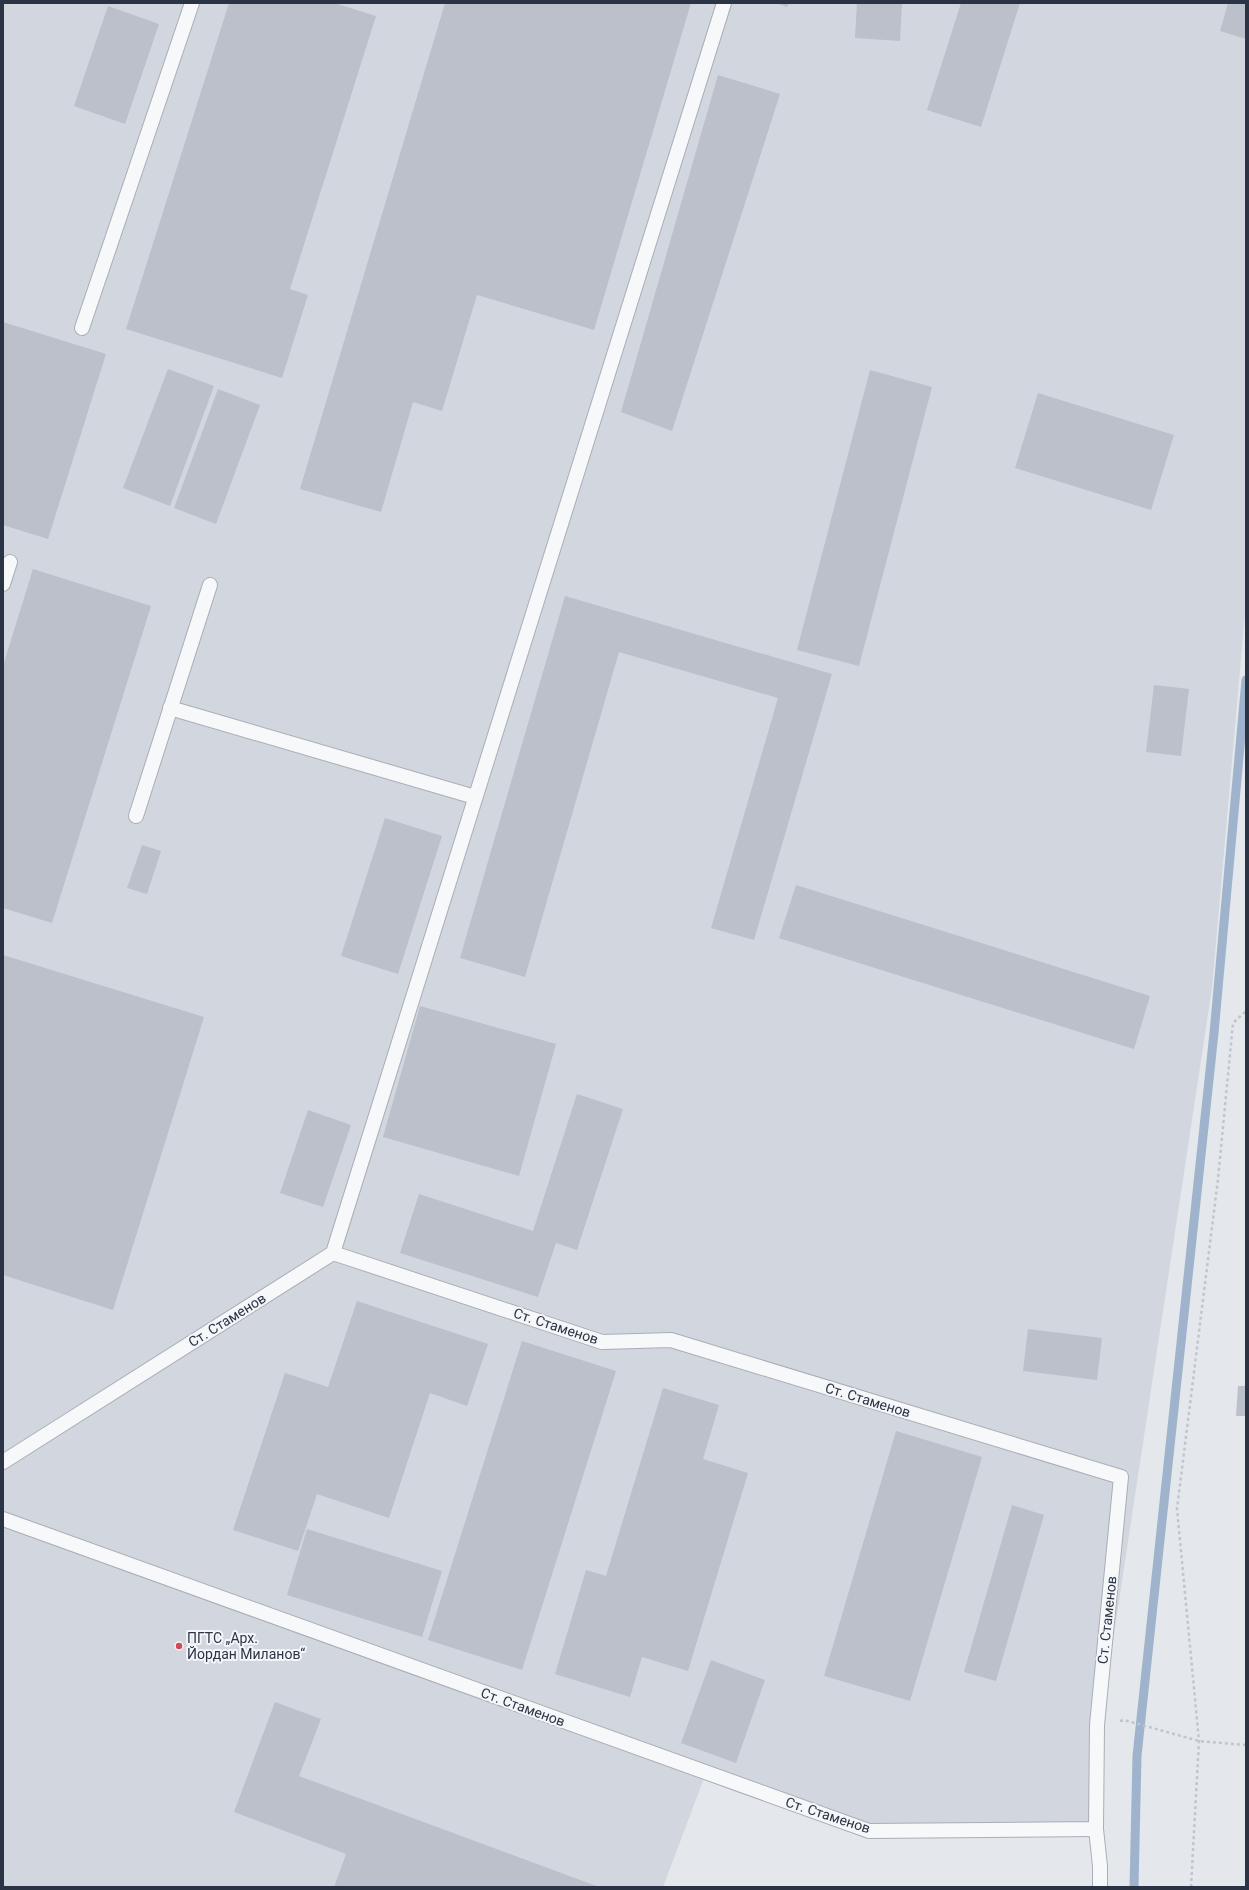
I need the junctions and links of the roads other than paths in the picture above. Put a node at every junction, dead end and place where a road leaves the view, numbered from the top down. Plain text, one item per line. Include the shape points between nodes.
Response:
1 (192, 3) edge
2 (724, 3) edge
3 (82, 328) dead end
4 (10, 562) dead end
5 (3, 584) edge
6 (210, 585) dead end
7 (170, 708) junction
8 (475, 797) junction
9 (136, 816) dead end
10 (332, 1253) junction
11 (3, 1462) edge
12 (3, 1519) edge
13 (1096, 1829) junction
14 (1100, 1887) edge

1 - 3 lane
2 - 8 lane
4 - 5 lane
6 - 7 lane
7 - 8 lane
7 - 9 lane
8 - 10 lane
10 - 11 lane, Ст. Стаменов
10 - 13 lane, Ст. Стаменов via 602,1342 671,1340 1121,1477 1097,1725
12 - 13 lane, Ст. Стаменов via 869,1831
13 - 14 lane

